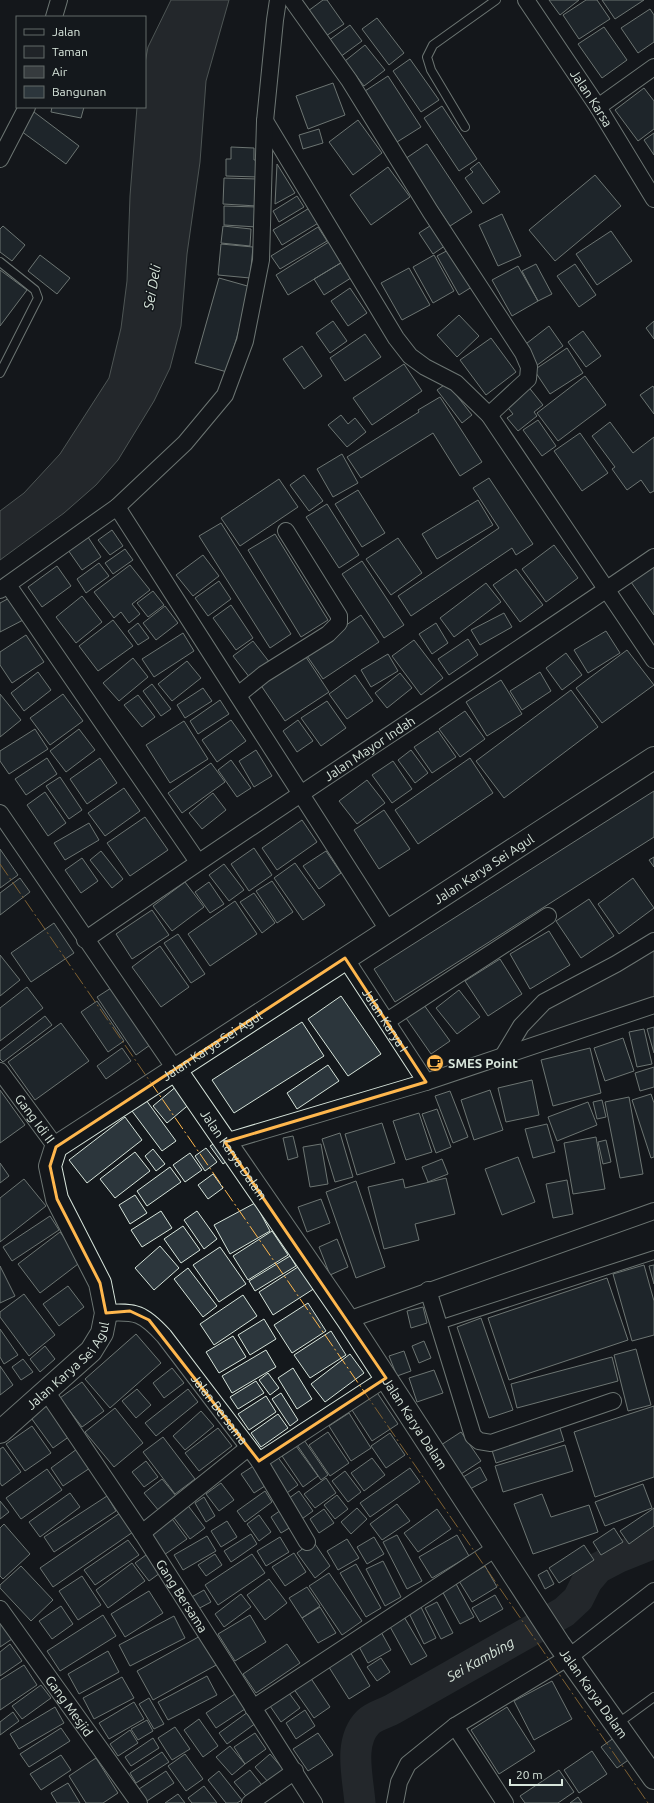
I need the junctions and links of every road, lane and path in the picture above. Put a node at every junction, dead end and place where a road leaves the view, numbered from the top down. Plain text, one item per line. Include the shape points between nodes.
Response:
1 (59, 0) edge
2 (278, 0) edge
3 (292, 0) edge
4 (496, 0) edge
5 (526, 0) edge
6 (54, 16) edge
7 (654, 67) edge
8 (598, 107) junction
9 (27, 108) edge
10 (265, 121) junction
11 (465, 126) dead end
12 (0, 159) edge
13 (654, 199) edge
14 (0, 262) edge
15 (0, 373) edge
16 (489, 415) junction
17 (117, 507) junction
18 (286, 531) dead end
19 (654, 557) edge
20 (4, 587) edge
21 (607, 589) junction
22 (654, 660) edge
23 (238, 695) junction
24 (654, 758) edge
25 (302, 794) junction
26 (0, 813) edge
27 (198, 862) junction
28 (548, 916) dead end
29 (388, 930) junction
30 (85, 940) junction
31 (654, 941) edge
32 (345, 958) junction
33 (654, 1005) edge
34 (387, 1021) junction
35 (503, 1056) junction
36 (174, 1069) junction
37 (0, 1071) edge
38 (426, 1082) junction
39 (225, 1142) junction
40 (56, 1147) junction
41 (654, 1211) edge
42 (654, 1255) edge
43 (428, 1290) junction
44 (106, 1313) junction
45 (348, 1320) junction
46 (439, 1325) junction
47 (386, 1378) junction
48 (46, 1391) junction
49 (613, 1401) dead end
50 (0, 1432) edge
51 (248, 1448) junction
52 (259, 1461) junction
53 (142, 1533) junction
54 (307, 1542) dead end
55 (496, 1548) junction
56 (654, 1591) edge
57 (0, 1609) edge
58 (564, 1651) junction
59 (654, 1697) edge
60 (253, 1708) junction
61 (616, 1724) junction
62 (455, 1726) junction
63 (295, 1771) junction
64 (654, 1778) edge
65 (139, 1803) edge
66 (250, 1803) edge
67 (314, 1803) edge
68 (395, 1803) edge
69 (505, 1803) edge

1 - 6 street
2 - 10 street
3 - 16 street via 349,80 526,360 529,367 528,379
4 - 11 lane via 433,45 427,57 431,70
5 - 8 street, Jalan Karsa
7 - 8 street
8 - 13 street, Jalan Karsa
9 - 12 street
10 - 16 street via 396,338 410,356 456,383
10 - 17 street via 261,260 245,341 225,395 185,443
14 - 15 lane via 35,290 38,298
16 - 21 street
17 - 20 street
17 - 23 street
18 - 23 street via 339,616 339,623 328,634 264,674
19 - 21 street, Jalan Mayor Indah
20 - 27 street
21 - 22 street
21 - 25 street, Jalan Mayor Indah
23 - 25 street
24 - 29 main road, Jalan Karya Sei Agul
25 - 27 street, Jalan Mayor Indah
25 - 29 street
26 - 30 street
27 - 30 street, Jalan Mayor Indah
28 - 34 street
29 - 32 main road, Jalan Karya Sei Agul
30 - 36 street
31 - 35 street via 544,1002 521,1026
32 - 34 street, Jalan Karya I
32 - 36 main road, Jalan Karya Sei Agul
33 - 35 street
34 - 38 street, Jalan Karya I
35 - 38 street
36 - 39 main road, Jalan Karya Dalam
36 - 40 main road, Jalan Karya Sei Agul
37 - 40 street, Gang Idi II
38 - 39 street
39 - 45 main road, Jalan Karya Dalam
40 - 44 main road, Jalan Karya Sei Agul via 50,1166 57,1199 100,1283
41 - 43 street
42 - 46 lane
43 - 45 street
43 - 46 street
44 - 48 main road, Jalan Karya Sei Agul via 102,1333 91,1351
44 - 51 street, Jalan Bersama via 130,1311 149,1320 164,1336
45 - 47 main road, Jalan Karya Dalam
46 - 49 street via 473,1436 479,1441 491,1443
47 - 52 street
47 - 55 main road, Jalan Karya Dalam
48 - 50 main road, Jalan Karya Sei Agul
48 - 53 street, Gang Bersama
51 - 52 street, Jalan Bersama
51 - 53 street
52 - 54 street, Jalan Bersama
53 - 60 street, Gang Bersama
55 - 58 main road, Jalan Karya Dalam
55 - 60 street
56 - 58 street
57 - 65 street, Gang Mesjid
58 - 61 main road, Jalan Karya Dalam
58 - 62 street
59 - 61 lane
60 - 63 street, Gang Bersama
61 - 64 main road, Jalan Karya Dalam
62 - 68 street via 408,1764 399,1782
62 - 69 street
63 - 66 street
63 - 67 street, Gang Bersama

